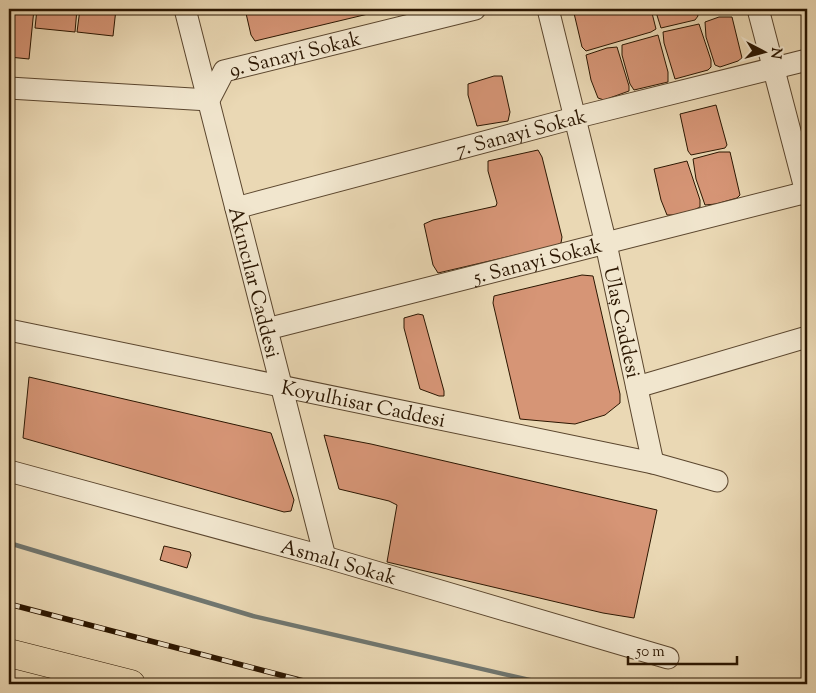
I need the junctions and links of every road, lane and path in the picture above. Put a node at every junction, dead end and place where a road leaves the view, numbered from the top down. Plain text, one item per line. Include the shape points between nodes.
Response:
1 (185, 9) edge
2 (475, 9) edge
3 (548, 9) edge
4 (758, 9) edge
5 (807, 60) edge
6 (774, 69) junction
7 (9, 88) edge
8 (208, 100) junction
9 (574, 118) junction
10 (807, 193) edge
11 (236, 208) junction
12 (606, 244) junction
13 (268, 328) junction
14 (9, 330) edge
15 (807, 337) edge
16 (283, 387) junction
17 (637, 387) junction
18 (653, 463) junction
19 (9, 471) edge
20 (717, 481) dead end
21 (325, 557) junction
22 (9, 653) edge
23 (668, 658) dead end
24 (131, 684) edge

1 - 8 street, Akıncılar Caddesi
2 - 8 street, 9. Sanayi Sokak via 224,71
3 - 9 street, Ulaş Caddesi
4 - 6 street
5 - 6 street, 7. Sanayi Sokak
6 - 9 street, 7. Sanayi Sokak
6 - 10 street
7 - 8 street
8 - 11 street, Akıncılar Caddesi
9 - 11 street, 7. Sanayi Sokak
9 - 12 street, Ulaş Caddesi
10 - 12 street, 5. Sanayi Sokak
11 - 13 street, Akıncılar Caddesi
12 - 13 street, 5. Sanayi Sokak
12 - 17 street, Ulaş Caddesi
13 - 16 street, Akıncılar Caddesi
14 - 16 street, Koyulhisar Caddesi
15 - 17 street
16 - 18 street, Koyulhisar Caddesi
16 - 21 street, Akıncılar Caddesi
17 - 18 street, Ulaş Caddesi
18 - 20 street, Koyulhisar Caddesi
19 - 21 street, Asmalı Sokak
21 - 23 street, Asmalı Sokak
22 - 24 highway

